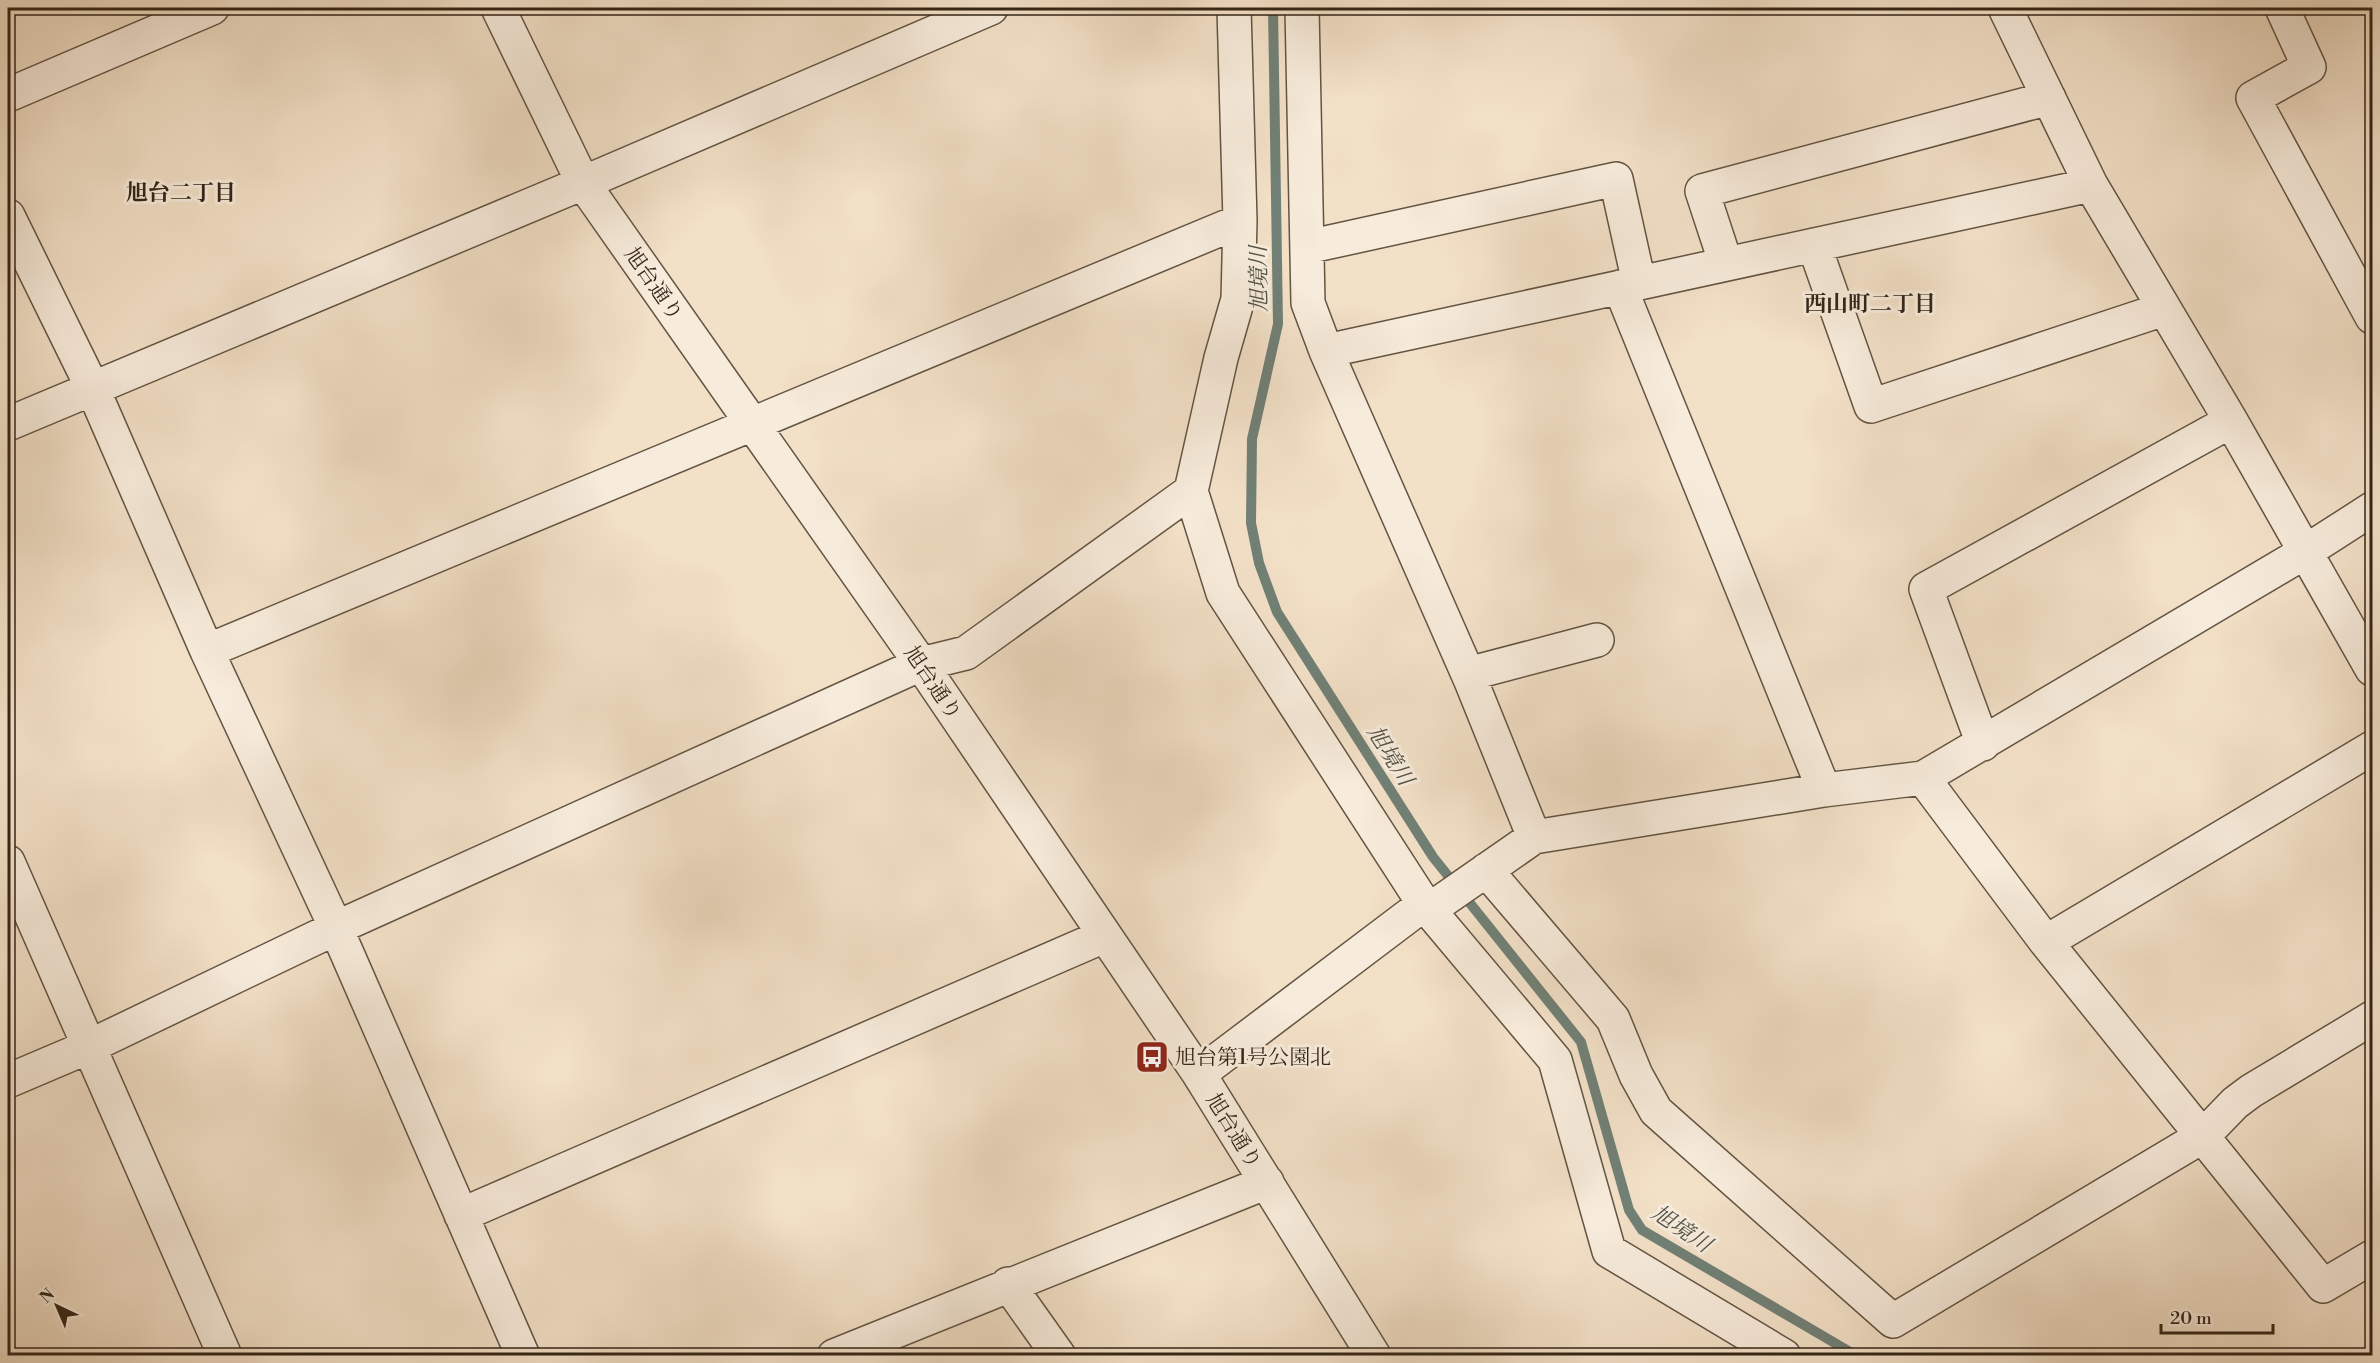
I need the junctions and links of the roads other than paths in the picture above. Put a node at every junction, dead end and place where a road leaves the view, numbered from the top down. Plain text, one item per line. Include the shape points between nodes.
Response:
1 (212, 8) edge
2 (498, 8) edge
3 (991, 8) edge
4 (1234, 8) edge
5 (1302, 8) edge
6 (2005, 8) edge
7 (2282, 8) edge
8 (8, 95) edge
9 (2049, 98) junction
10 (584, 183) junction
11 (2091, 185) junction
12 (8, 216) edge
13 (1240, 221) junction
14 (1814, 244) junction
15 (1307, 247) junction
16 (1726, 264) junction
17 (1629, 285) junction
18 (2164, 309) junction
19 (2373, 316) edge
20 (1326, 351) junction
21 (92, 387) junction
22 (2230, 421) junction
23 (752, 423) junction
24 (8, 424) edge
25 (1191, 491) junction
26 (2373, 509) edge
27 (2305, 552) junction
28 (1596, 640) dead end
29 (207, 651) junction
30 (921, 664) junction
31 (2373, 669) edge
32 (1468, 674) junction
33 (1983, 744) junction
34 (2373, 748) edge
35 (1923, 778) junction
36 (1824, 790) junction
37 (1534, 837) junction
38 (8, 861) edge
39 (1479, 875) junction
40 (1430, 906) junction
41 (336, 928) junction
42 (1104, 936) junction
43 (2046, 942) junction
44 (2373, 1018) edge
45 (88, 1047) junction
46 (1199, 1074) junction
47 (8, 1081) edge
48 (2203, 1136) junction
49 (1267, 1182) junction
50 (461, 1215) junction
51 (2373, 1257) edge
52 (1008, 1284) junction
53 (225, 1356) edge
54 (523, 1356) edge
55 (834, 1356) edge
56 (1059, 1356) edge
57 (1374, 1356) edge
58 (1784, 1356) edge

1 - 8 street
2 - 10 street, 旭台通り
3 - 10 street
4 - 13 street
5 - 15 street
6 - 9 street
7 - 19 street via 2310,67 2253,98
9 - 11 street
9 - 16 street via 1702,191
10 - 21 street
10 - 23 street, 旭台通り
11 - 14 street
11 - 18 street
12 - 21 street
13 - 23 street
13 - 25 street via 1238,299
14 - 16 street
14 - 18 street via 1871,406
15 - 17 street via 1616,179
15 - 20 street via 1308,303
16 - 17 street
17 - 20 street
17 - 36 street
18 - 22 street
20 - 32 street
21 - 24 street
21 - 29 street
22 - 27 street
22 - 33 street via 1926,589
23 - 29 street
23 - 30 street, 旭台通り
25 - 30 street via 966,653
25 - 40 street via 1223,593
26 - 27 street
27 - 31 street
27 - 33 street
28 - 32 street
29 - 41 street
30 - 41 street
30 - 42 street, 旭台通り
32 - 37 street
33 - 35 street
34 - 43 street
35 - 36 street
35 - 43 street
36 - 37 street
37 - 39 street
38 - 45 street
39 - 40 street
39 - 48 street via 1613,1019 1636,1076 1656,1111 1893,1321
40 - 46 street
40 - 58 street via 1555,1060 1609,1251
41 - 45 street
41 - 50 street
42 - 46 street, 旭台通り
42 - 50 street
43 - 48 street
44 - 48 street via 2251,1090
45 - 47 street
45 - 53 street
46 - 49 street, 旭台通り
48 - 51 street via 2323,1286
49 - 52 street
49 - 57 street, 旭台通り
50 - 54 street
52 - 55 street
52 - 56 street

